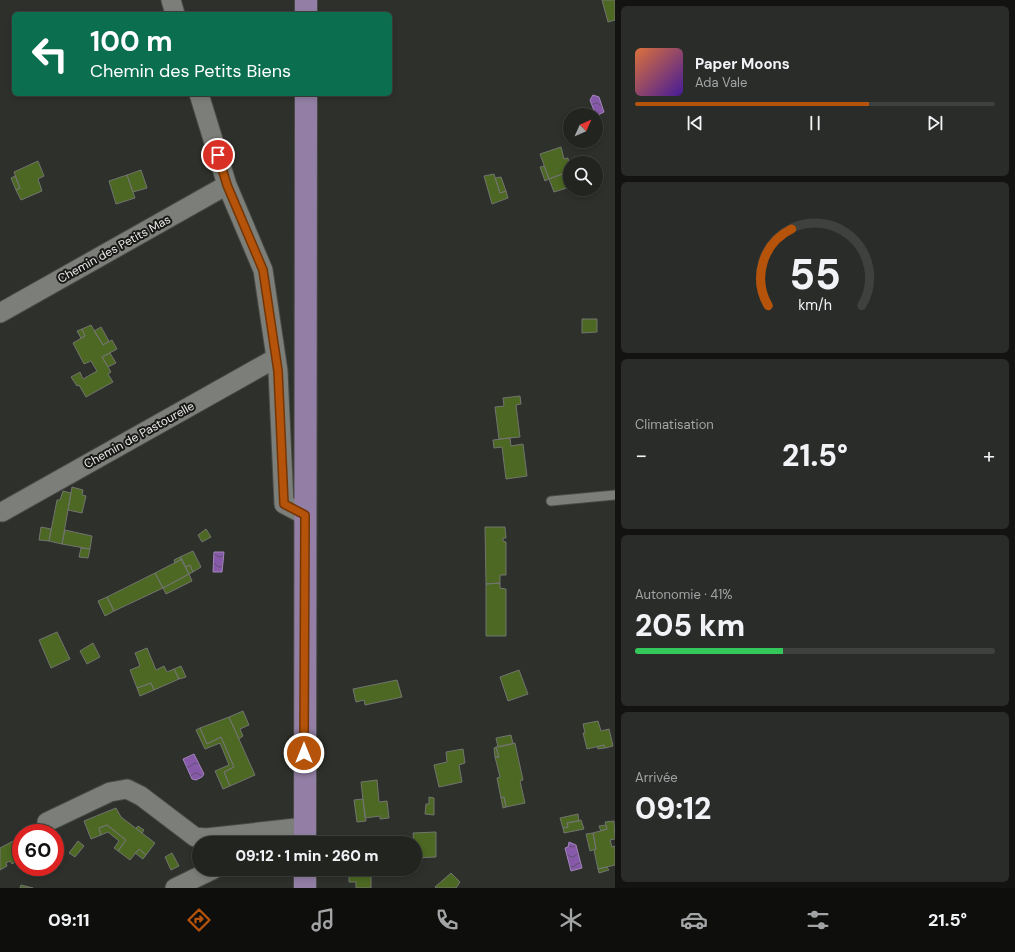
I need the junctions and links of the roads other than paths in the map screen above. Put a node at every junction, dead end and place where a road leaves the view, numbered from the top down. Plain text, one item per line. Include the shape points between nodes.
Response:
1 (171, 0) edge
2 (306, 0) edge
3 (174, 12) edge
4 (306, 12) edge
5 (200, 96) edge
6 (306, 96) edge
7 (227, 185) junction
8 (0, 313) edge
9 (276, 358) junction
10 (615, 495) edge
11 (551, 502) dead end
12 (2, 512) dead end
13 (305, 515) junction
14 (47, 822) dead end
15 (305, 835) edge
16 (193, 836) edge
17 (280, 836) edge
18 (200, 876) edge
19 (305, 876) edge
20 (175, 888) edge
21 (305, 888) edge

1 - 3 street
2 - 4 main road
5 - 7 street
6 - 13 main road
7 - 8 street, Chemin des Petits Mas
7 - 9 street via 263,270
9 - 12 street, Chemin de Pastourelle
9 - 13 street via 284,504
10 - 11 lane
13 - 15 main road
14 - 16 street via 110,792 127,789 141,796
15 - 17 street
18 - 20 street
19 - 21 main road

